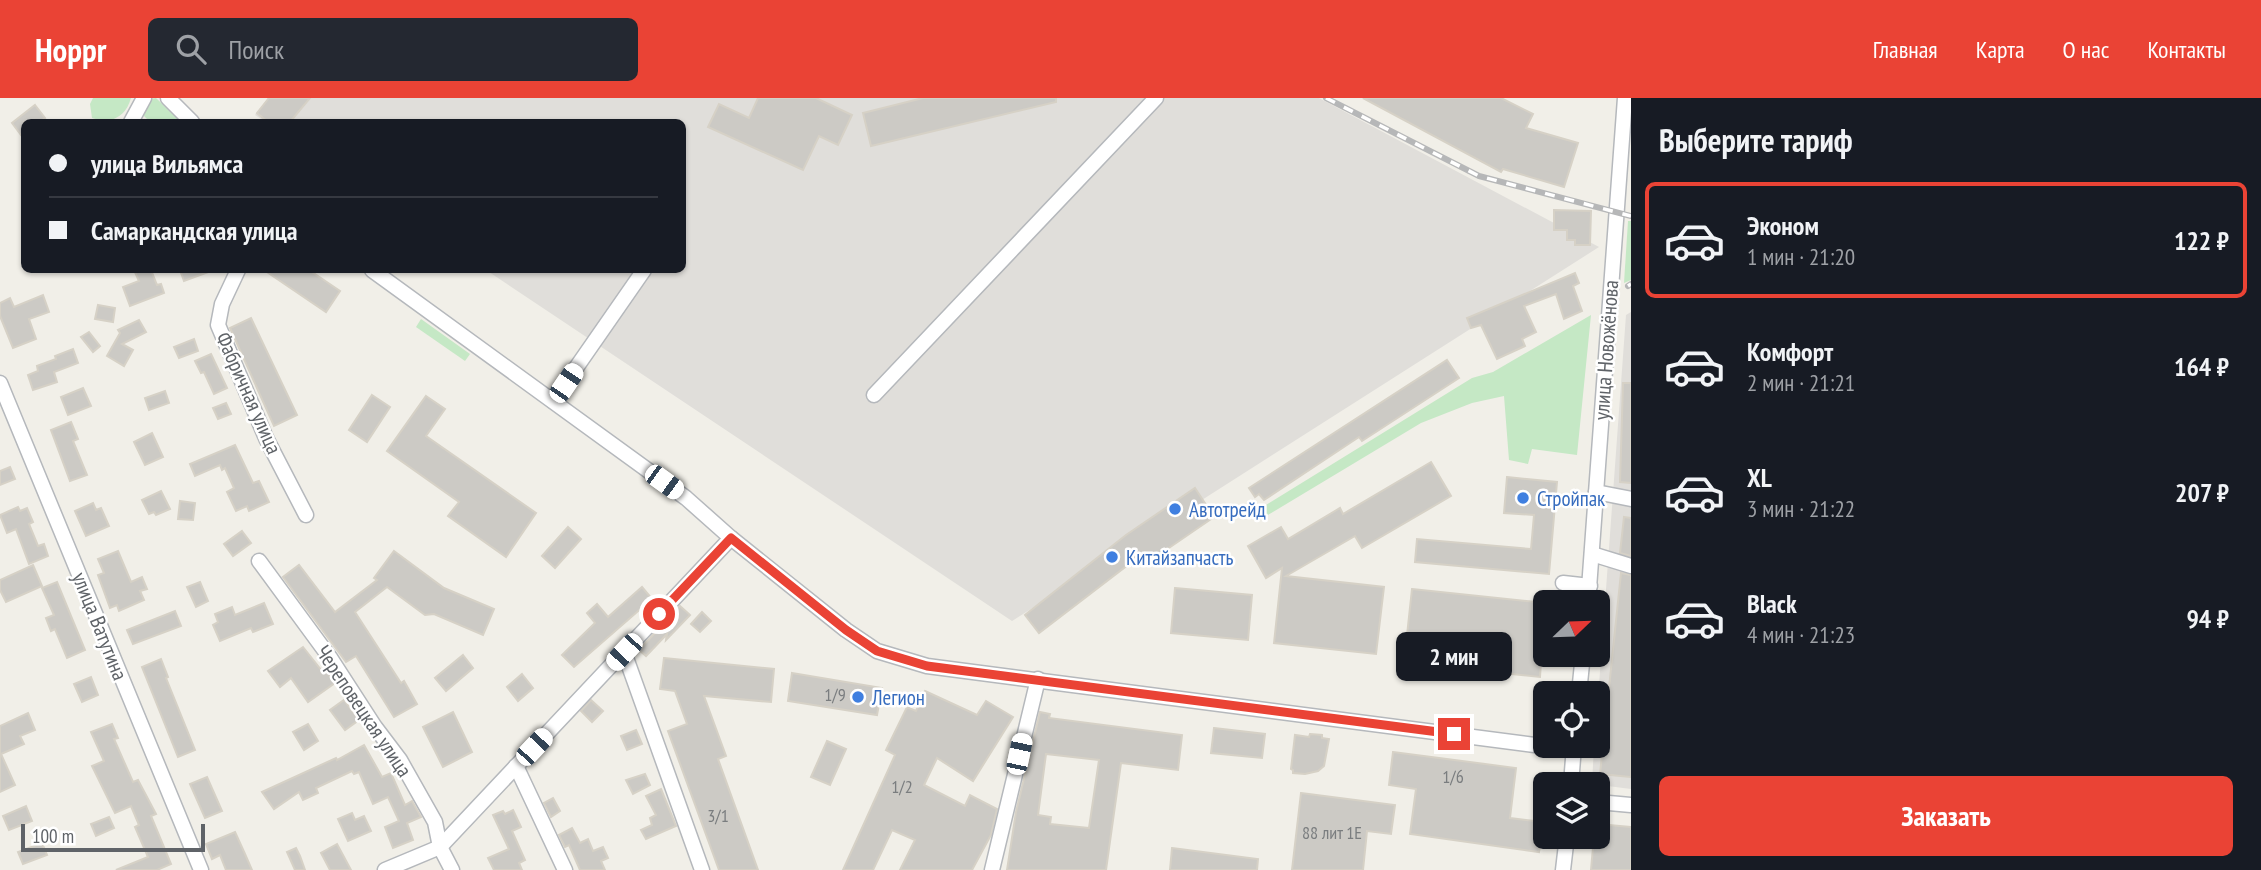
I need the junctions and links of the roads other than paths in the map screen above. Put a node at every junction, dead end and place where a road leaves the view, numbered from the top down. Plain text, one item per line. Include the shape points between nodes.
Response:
1 (144, 98) edge
2 (168, 98) edge
3 (1156, 98) edge
4 (1625, 98) edge
5 (133, 119) edge
6 (188, 119) edge
7 (237, 273) edge
8 (376, 273) edge
9 (642, 273) edge
10 (0, 383) edge
11 (874, 395) dead end
12 (553, 401) junction
13 (1596, 492) junction
14 (1631, 499) edge
15 (306, 515) dead end
16 (731, 538) junction
17 (1592, 554) junction
18 (259, 561) dead end
19 (1631, 566) edge
20 (1563, 583) dead end
21 (1590, 586) junction
22 (1590, 590) edge
23 (624, 652) junction
24 (1038, 679) junction
25 (1533, 745) edge
26 (516, 766) junction
27 (1610, 803) edge
28 (1631, 805) edge
29 (440, 847) junction
30 (1565, 849) edge
31 (201, 870) edge
32 (386, 870) edge
33 (452, 870) edge
34 (565, 870) edge
35 (702, 870) edge
36 (992, 870) edge
37 (1563, 870) edge

1 - 5 street
2 - 6 street
3 - 11 street
4 - 13 street, улица Новожёнова
7 - 15 street, Фабричная улица via 218,325
8 - 12 street
9 - 12 street
10 - 31 street, улица Ватутина
12 - 16 street via 686,498
13 - 14 street
13 - 17 street, улица Новожёнова
16 - 23 street
16 - 24 street via 877,651 927,666
17 - 19 street
17 - 21 street, улица Новожёнова
18 - 29 street, Череповецкая улица via 400,760 435,822
20 - 21 street
21 - 22 street, улица Новожёнова
23 - 26 street
23 - 35 street
24 - 25 street
24 - 36 street
26 - 29 street
26 - 34 street
27 - 28 street
29 - 32 street
29 - 33 street, Череповецкая улица
30 - 37 street

